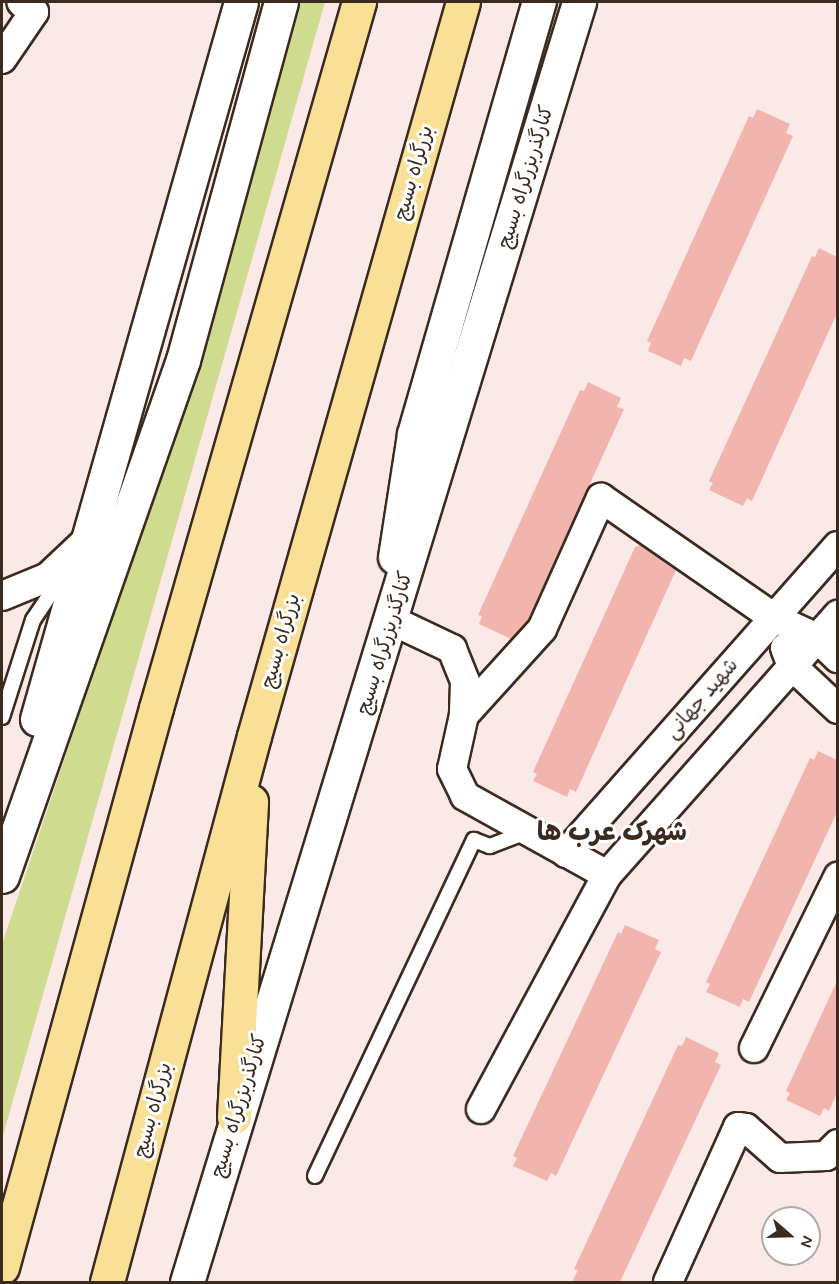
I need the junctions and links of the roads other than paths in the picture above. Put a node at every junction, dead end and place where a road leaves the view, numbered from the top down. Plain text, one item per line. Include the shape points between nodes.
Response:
1 (241, 2) edge
2 (281, 2) edge
3 (359, 2) edge
4 (463, 2) edge
5 (579, 2) edge
6 (28, 7) edge
7 (536, 14) edge
8 (2, 59) edge
9 (84, 543) junction
10 (837, 546) edge
11 (2, 596) edge
12 (837, 615) edge
13 (774, 618) junction
14 (391, 620) junction
15 (817, 638) junction
16 (837, 657) edge
17 (792, 666) junction
18 (837, 709) edge
19 (464, 715) junction
20 (2, 717) edge
21 (254, 736) junction
22 (526, 832) junction
23 (2, 851) edge
24 (566, 854) junction
25 (607, 875) junction
26 (2, 876) edge
27 (837, 877) edge
28 (754, 1048) dead end
29 (481, 1109) dead end
30 (234, 1117) junction
31 (837, 1144) edge
32 (315, 1176) dead end
33 (2, 1267) edge
34 (106, 1282) edge
35 (187, 1282) edge
36 (668, 1282) edge

1 - 9 main road
2 - 26 main road via 183,360
3 - 33 highway via 156,708
4 - 21 highway, بزرگراه بسیج
5 - 14 main road, کنارگذربزرگراه بسیج
6 - 8 street
7 - 14 main road via 414,434 398,524
9 - 11 street via 48,577
9 - 20 lane via 33,620
9 - 23 main road
10 - 13 street, شهید جهانی
12 - 15 street
13 - 15 street
13 - 17 street
13 - 19 street via 601,498 542,629
13 - 24 street, شهید جهانی
14 - 19 street via 452,649 465,681
14 - 30 main road, کنارگذربزرگراه بسیج via 327,834
15 - 16 street
15 - 17 street
17 - 18 street
17 - 25 street
19 - 22 street via 452,769 465,796
21 - 30 highway
21 - 34 highway, بزرگراه بسیج
22 - 24 street
22 - 32 lane via 490,846 474,840
24 - 25 street
25 - 29 street
27 - 28 street
30 - 35 main road, کنارگذربزرگراه بسیج
31 - 36 street via 826,1156 791,1160 780,1158 746,1128 738,1128

